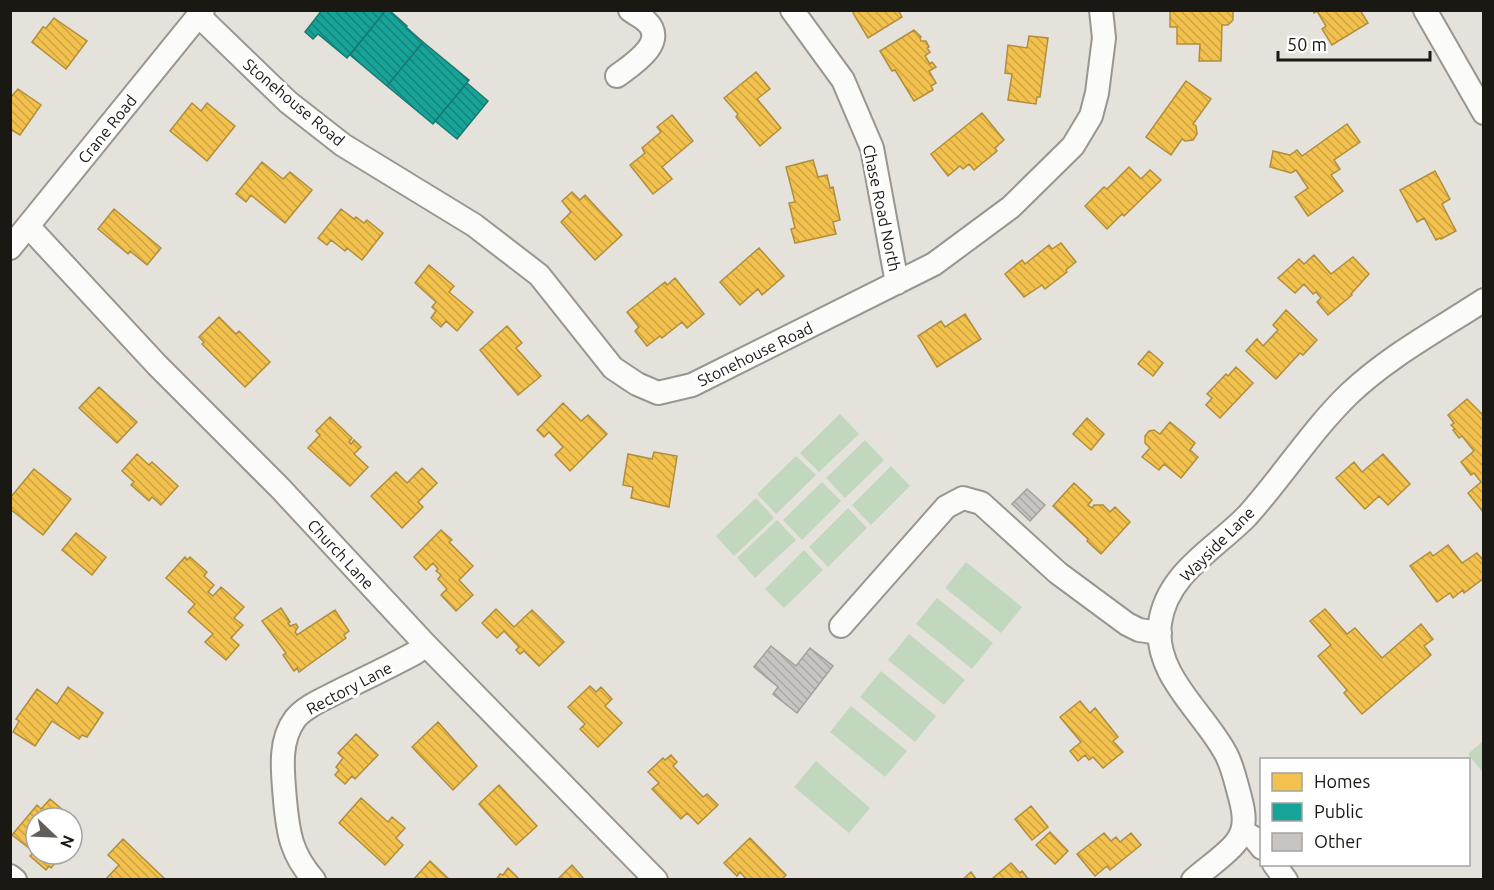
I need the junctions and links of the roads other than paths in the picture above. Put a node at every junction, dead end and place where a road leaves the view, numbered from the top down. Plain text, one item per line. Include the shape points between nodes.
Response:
1 (630, 10) edge
2 (792, 10) edge
3 (1101, 10) edge
4 (1425, 10) edge
5 (201, 13) edge
6 (617, 76) dead end
7 (1484, 113) edge
8 (28, 226) junction
9 (10, 248) edge
10 (897, 283) junction
11 (1484, 300) edge
12 (841, 626) dead end
13 (1160, 633) junction
14 (426, 645) junction
15 (1242, 831) junction
16 (1260, 846) edge
17 (1276, 866) edge
18 (10, 876) edge
19 (15, 879) edge
20 (314, 879) edge
21 (656, 879) edge
22 (1193, 879) edge
23 (1286, 879) edge

1 - 6 street via 648,22 653,40 641,58
2 - 10 street, Chase Road North via 843,80 872,148
3 - 10 street, Stonehouse Road via 1104,38 1097,93 1091,116 1073,146 1011,207 934,264
4 - 7 street
5 - 8 street, Crane Road
5 - 10 street, Stonehouse Road via 288,102 343,145 474,225 539,275 613,368 658,393 692,385
8 - 9 street, Crane Road
8 - 14 street, Church Lane
11 - 13 street, Wayside Lane via 1413,345 1349,394 1246,516 1192,564 1172,590 1163,610
12 - 13 street via 946,507 963,498 981,503 1058,573 1127,624
13 - 15 street, Wayside Lane via 1163,658 1175,681 1227,755 1242,804
14 - 20 street, Rectory Lane via 314,704 296,718 289,730 282,766 286,819 292,848
14 - 21 street, Church Lane
15 - 16 street
15 - 22 street via 1237,842
17 - 23 street
18 - 19 street

